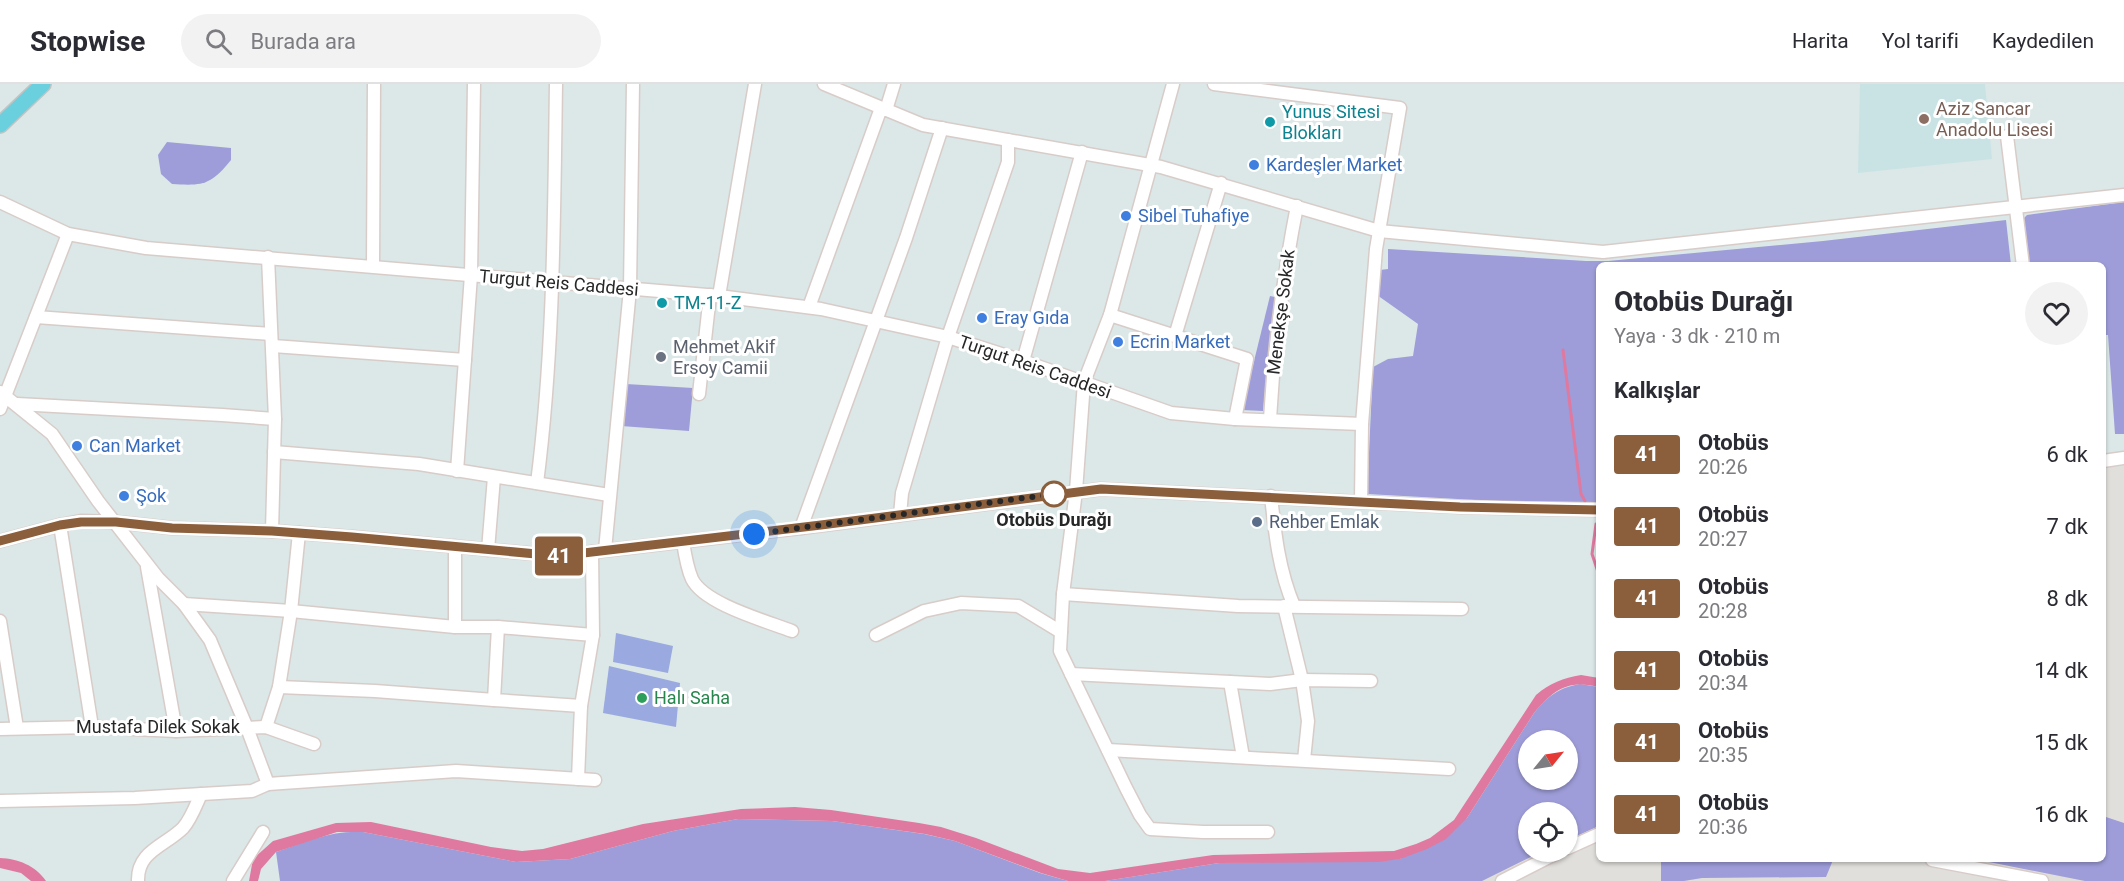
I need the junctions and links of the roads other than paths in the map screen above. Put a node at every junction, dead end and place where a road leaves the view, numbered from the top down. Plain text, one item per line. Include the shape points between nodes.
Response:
1 (43, 84) edge
2 (374, 84) edge
3 (474, 84) edge
4 (556, 84) edge
5 (633, 84) edge
6 (755, 84) edge
7 (824, 84) edge
8 (894, 84) edge
9 (1173, 84) edge
10 (1214, 84) edge
11 (884, 109) junction
12 (0, 125) edge
13 (942, 128) junction
14 (2007, 136) dead end
15 (1008, 140) junction
16 (1082, 152) junction
17 (1152, 165) junction
18 (1221, 183) junction
19 (2124, 195) edge
20 (0, 202) edge
21 (1297, 206) junction
22 (2015, 206) junction
23 (1379, 231) junction
24 (68, 234) junction
25 (268, 257) junction
26 (2022, 262) edge
27 (373, 266) junction
28 (471, 275) junction
29 (553, 283) junction
30 (630, 289) junction
31 (714, 296) junction
32 (809, 307) junction
33 (1110, 315) junction
34 (36, 317) junction
35 (876, 321) junction
36 (1175, 336) junction
37 (948, 337) junction
38 (272, 340) junction
39 (465, 360) junction
40 (1023, 361) junction
41 (1084, 382) junction
42 (2, 394) edge
43 (699, 394) dead end
44 (17, 404) junction
45 (0, 409) edge
46 (275, 419) junction
47 (1235, 419) junction
48 (1270, 419) junction
49 (1362, 424) junction
50 (274, 452) junction
51 (2124, 458) edge
52 (2106, 461) edge
53 (458, 471) junction
54 (494, 477) junction
55 (537, 483) junction
56 (1076, 491) junction
57 (609, 495) junction
58 (1271, 496) junction
59 (1361, 501) junction
60 (1596, 510) edge
61 (900, 515) junction
62 (116, 522) junction
63 (60, 525) junction
64 (801, 528) junction
65 (272, 531) junction
66 (299, 533) junction
67 (0, 541) edge
68 (683, 542) junction
69 (455, 546) junction
70 (488, 549) junction
71 (605, 550) junction
72 (592, 552) junction
73 (146, 561) junction
74 (1063, 594) junction
75 (184, 604) junction
76 (1289, 606) junction
77 (1462, 609) dead end
78 (291, 611) junction
79 (0, 621) edge
80 (455, 627) junction
81 (498, 627) junction
82 (792, 631) dead end
83 (1061, 632) junction
84 (593, 635) junction
85 (876, 635) dead end
86 (1071, 674) junction
87 (1302, 680) junction
88 (1371, 681) dead end
89 (1230, 682) junction
90 (279, 687) junction
91 (495, 700) junction
92 (581, 706) junction
93 (92, 727) junction
94 (266, 727) junction
95 (17, 728) junction
96 (247, 728) junction
97 (0, 729) edge
98 (176, 731) junction
99 (314, 744) dead end
100 (1108, 750) junction
101 (1243, 757) junction
102 (1304, 760) junction
103 (1449, 769) dead end
104 (578, 779) junction
105 (595, 780) dead end
106 (268, 784) junction
107 (201, 794) junction
108 (0, 801) edge
109 (263, 832) dead end
110 (1268, 832) dead end
111 (1596, 835) edge
112 (1578, 843) edge
113 (1539, 862) edge
114 (1942, 862) edge
115 (138, 881) edge
116 (233, 881) edge
117 (1502, 881) edge
118 (2042, 881) edge

1 - 12 main road
2 - 27 street
3 - 28 street
4 - 29 street
5 - 30 street
6 - 31 street
7 - 11 street
8 - 11 street
9 - 17 street
10 - 23 street via 1400,108
11 - 13 street via 923,125
11 - 32 street
13 - 15 street
13 - 35 street
14 - 22 street
15 - 16 street
15 - 37 street via 1008,162
16 - 17 street
16 - 40 street
17 - 18 street
17 - 33 street
18 - 21 street
18 - 36 street
19 - 22 street
20 - 24 street, Turgut Reis Caddesi
21 - 23 street
21 - 48 street, Menekşe Sokak via 1273,362
22 - 23 street via 1603,252
22 - 26 street
23 - 49 street
24 - 25 street, Turgut Reis Caddesi via 146,248
24 - 34 street
25 - 27 street, Turgut Reis Caddesi
25 - 38 street
27 - 28 street, Turgut Reis Caddesi
28 - 29 street, Turgut Reis Caddesi
28 - 39 street
29 - 30 street, Turgut Reis Caddesi
29 - 55 street
30 - 31 street, Turgut Reis Caddesi
30 - 57 street
31 - 32 street, Turgut Reis Caddesi
31 - 43 street
32 - 35 street, Turgut Reis Caddesi
33 - 36 street
33 - 41 street
34 - 38 street
34 - 42 street
35 - 37 street, Turgut Reis Caddesi
35 - 64 street
36 - 47 street via 1247,359
37 - 40 street, Turgut Reis Caddesi
37 - 61 street via 902,493
38 - 39 street
38 - 46 street
39 - 53 street
40 - 41 street, Turgut Reis Caddesi
41 - 47 street, Turgut Reis Caddesi via 1171,413
41 - 56 street
42 - 44 street
42 - 45 street
44 - 46 street
44 - 62 street via 52,434
46 - 50 street
47 - 48 street, Turgut Reis Caddesi
48 - 49 street, Turgut Reis Caddesi
49 - 59 street
50 - 53 street
50 - 65 street
51 - 52 street
53 - 54 street
54 - 55 street
54 - 70 street
55 - 57 street
56 - 58 street
56 - 61 street
56 - 74 street
57 - 71 street
58 - 59 street
58 - 76 street
59 - 60 street
61 - 64 street
62 - 63 street
62 - 65 street
62 - 73 street
63 - 67 street
63 - 93 street
64 - 68 street
65 - 66 street
66 - 69 street
66 - 78 street
68 - 71 street
68 - 82 street via 693,581 702,593
69 - 70 street
69 - 80 street
70 - 72 street via 558,556
71 - 72 street
72 - 84 street
73 - 75 street
73 - 98 street
74 - 76 street
74 - 83 street
75 - 78 street
75 - 96 street via 210,640
76 - 77 street
76 - 87 street
78 - 80 street
78 - 90 street
79 - 95 street
80 - 81 street
81 - 84 street
81 - 91 street
83 - 85 street via 1018,606 961,603 924,611
83 - 86 street via 1060,651
84 - 92 street
86 - 89 street
86 - 100 street
87 - 88 street
87 - 89 street via 1270,684
87 - 102 street via 1308,721
89 - 101 street
90 - 91 street
90 - 94 street
91 - 92 street
92 - 104 street
93 - 95 street, Mustafa Dilek Sokak
93 - 98 street, Mustafa Dilek Sokak
94 - 96 street, Mustafa Dilek Sokak
94 - 99 street, Mustafa Dilek Sokak
95 - 97 street, Mustafa Dilek Sokak
96 - 98 street, Mustafa Dilek Sokak
96 - 106 street
100 - 101 street
100 - 110 street via 1150,829
101 - 102 street
102 - 103 street
104 - 105 street
104 - 106 street via 456,771
106 - 107 street via 252,791
107 - 108 street
107 - 115 street via 183,828 143,858
109 - 116 street
111 - 112 street
113 - 117 street
114 - 118 street

